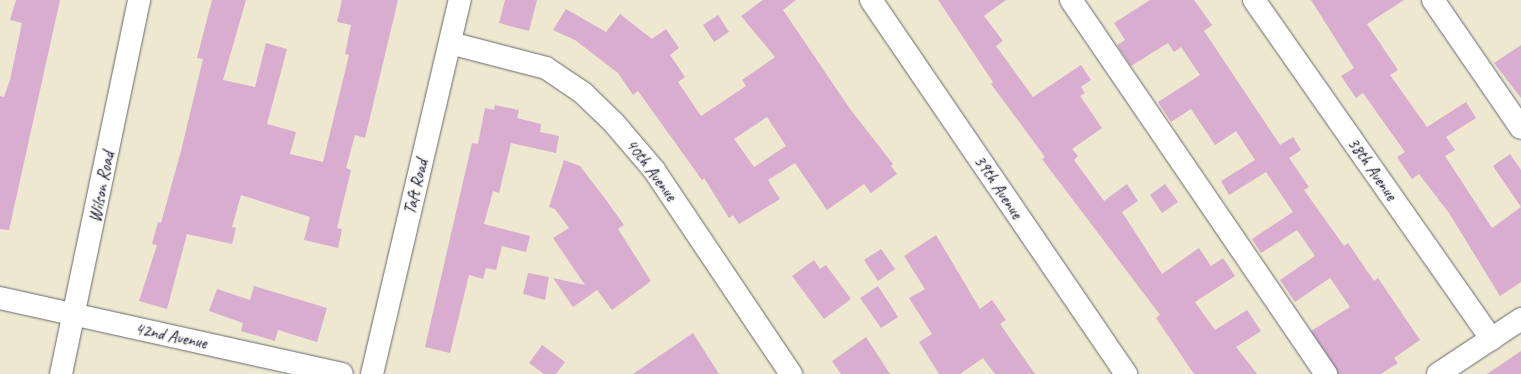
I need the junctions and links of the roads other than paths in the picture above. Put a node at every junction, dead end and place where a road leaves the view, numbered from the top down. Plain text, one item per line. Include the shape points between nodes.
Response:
1 (139, 0) edge
2 (460, 0) edge
3 (871, 0) edge
4 (1071, 0) edge
5 (1254, 0) edge
6 (1433, 0) edge
7 (450, 43) junction
8 (1521, 128) edge
9 (0, 298) edge
10 (76, 316) junction
11 (1521, 319) edge
12 (1491, 339) junction
13 (61, 374) edge
14 (342, 374) edge
15 (372, 374) edge
16 (792, 374) edge
17 (1126, 374) edge
18 (1326, 374) edge
19 (1438, 374) edge

1 - 10 street, Wilson Road
2 - 7 street, Taft Road
3 - 17 street, 39th Avenue
4 - 18 street
5 - 12 street, 38th Avenue
6 - 8 street
7 - 15 street, Taft Road
7 - 16 street, 40th Avenue via 546,68 583,93 614,123 654,170
9 - 10 street, 42nd Avenue
10 - 13 street, Wilson Road
10 - 14 street, 42nd Avenue
11 - 12 street
12 - 19 street

